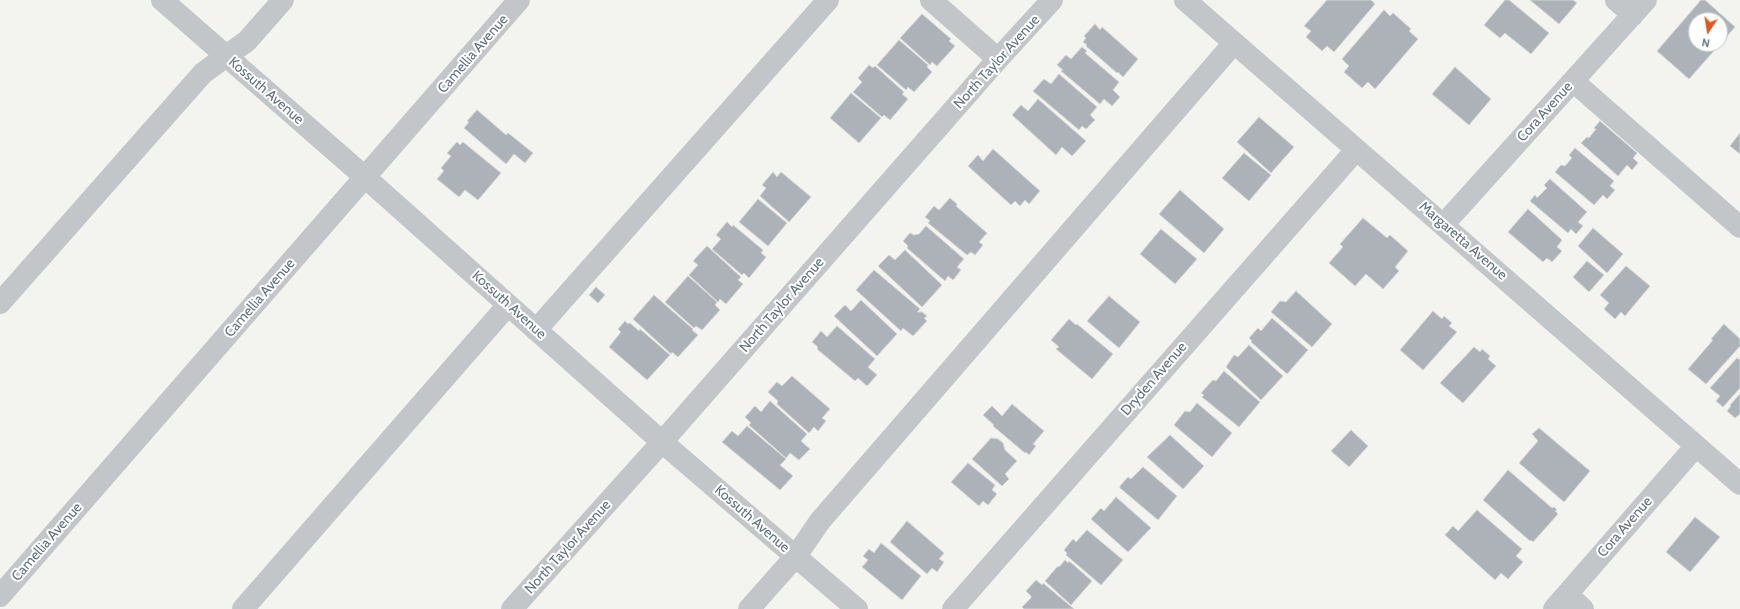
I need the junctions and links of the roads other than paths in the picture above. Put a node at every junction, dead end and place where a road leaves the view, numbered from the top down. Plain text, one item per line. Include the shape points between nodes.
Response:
1 (162, 0) edge
2 (283, 0) edge
3 (520, 0) edge
4 (828, 0) edge
5 (931, 0) edge
6 (1052, 0) edge
7 (1185, 0) edge
8 (1616, 0) edge
9 (1640, 8) edge
10 (1234, 43) junction
11 (227, 57) junction
12 (998, 59) junction
13 (1573, 81) junction
14 (1356, 150) junction
15 (366, 178) junction
16 (1444, 224) junction
17 (1740, 227) edge
18 (0, 303) edge
19 (508, 305) junction
20 (536, 330) junction
21 (662, 442) junction
22 (1696, 446) junction
23 (1740, 484) edge
24 (796, 556) junction
25 (0, 596) edge
26 (1560, 602) edge
27 (243, 609) edge
28 (512, 609) edge
29 (749, 609) edge
30 (857, 609) edge
31 (953, 609) edge
32 (1583, 609) edge

1 - 11 street, Kossuth Avenue
2 - 11 street via 247,41
3 - 15 street, Camellia Avenue
4 - 20 street
5 - 12 street
6 - 12 street, North Taylor Avenue
7 - 10 street, Margaretta Avenue
8 - 9 street
9 - 13 street, Cora Avenue
10 - 14 street, Margaretta Avenue
10 - 24 street via 825,515
11 - 15 street, Kossuth Avenue
11 - 18 street via 203,73
12 - 21 street, North Taylor Avenue
13 - 16 street, Cora Avenue
13 - 17 street
14 - 16 street, Margaretta Avenue
14 - 31 street, Dryden Avenue
15 - 19 street, Kossuth Avenue
15 - 25 street, Camellia Avenue
16 - 22 street, Margaretta Avenue
19 - 20 street, Kossuth Avenue
19 - 27 street
20 - 21 street, Kossuth Avenue
21 - 24 street, Kossuth Avenue
21 - 28 street, North Taylor Avenue
22 - 23 street, Margaretta Avenue
22 - 26 street, Cora Avenue
24 - 29 street
24 - 30 street, Kossuth Avenue
26 - 32 street

